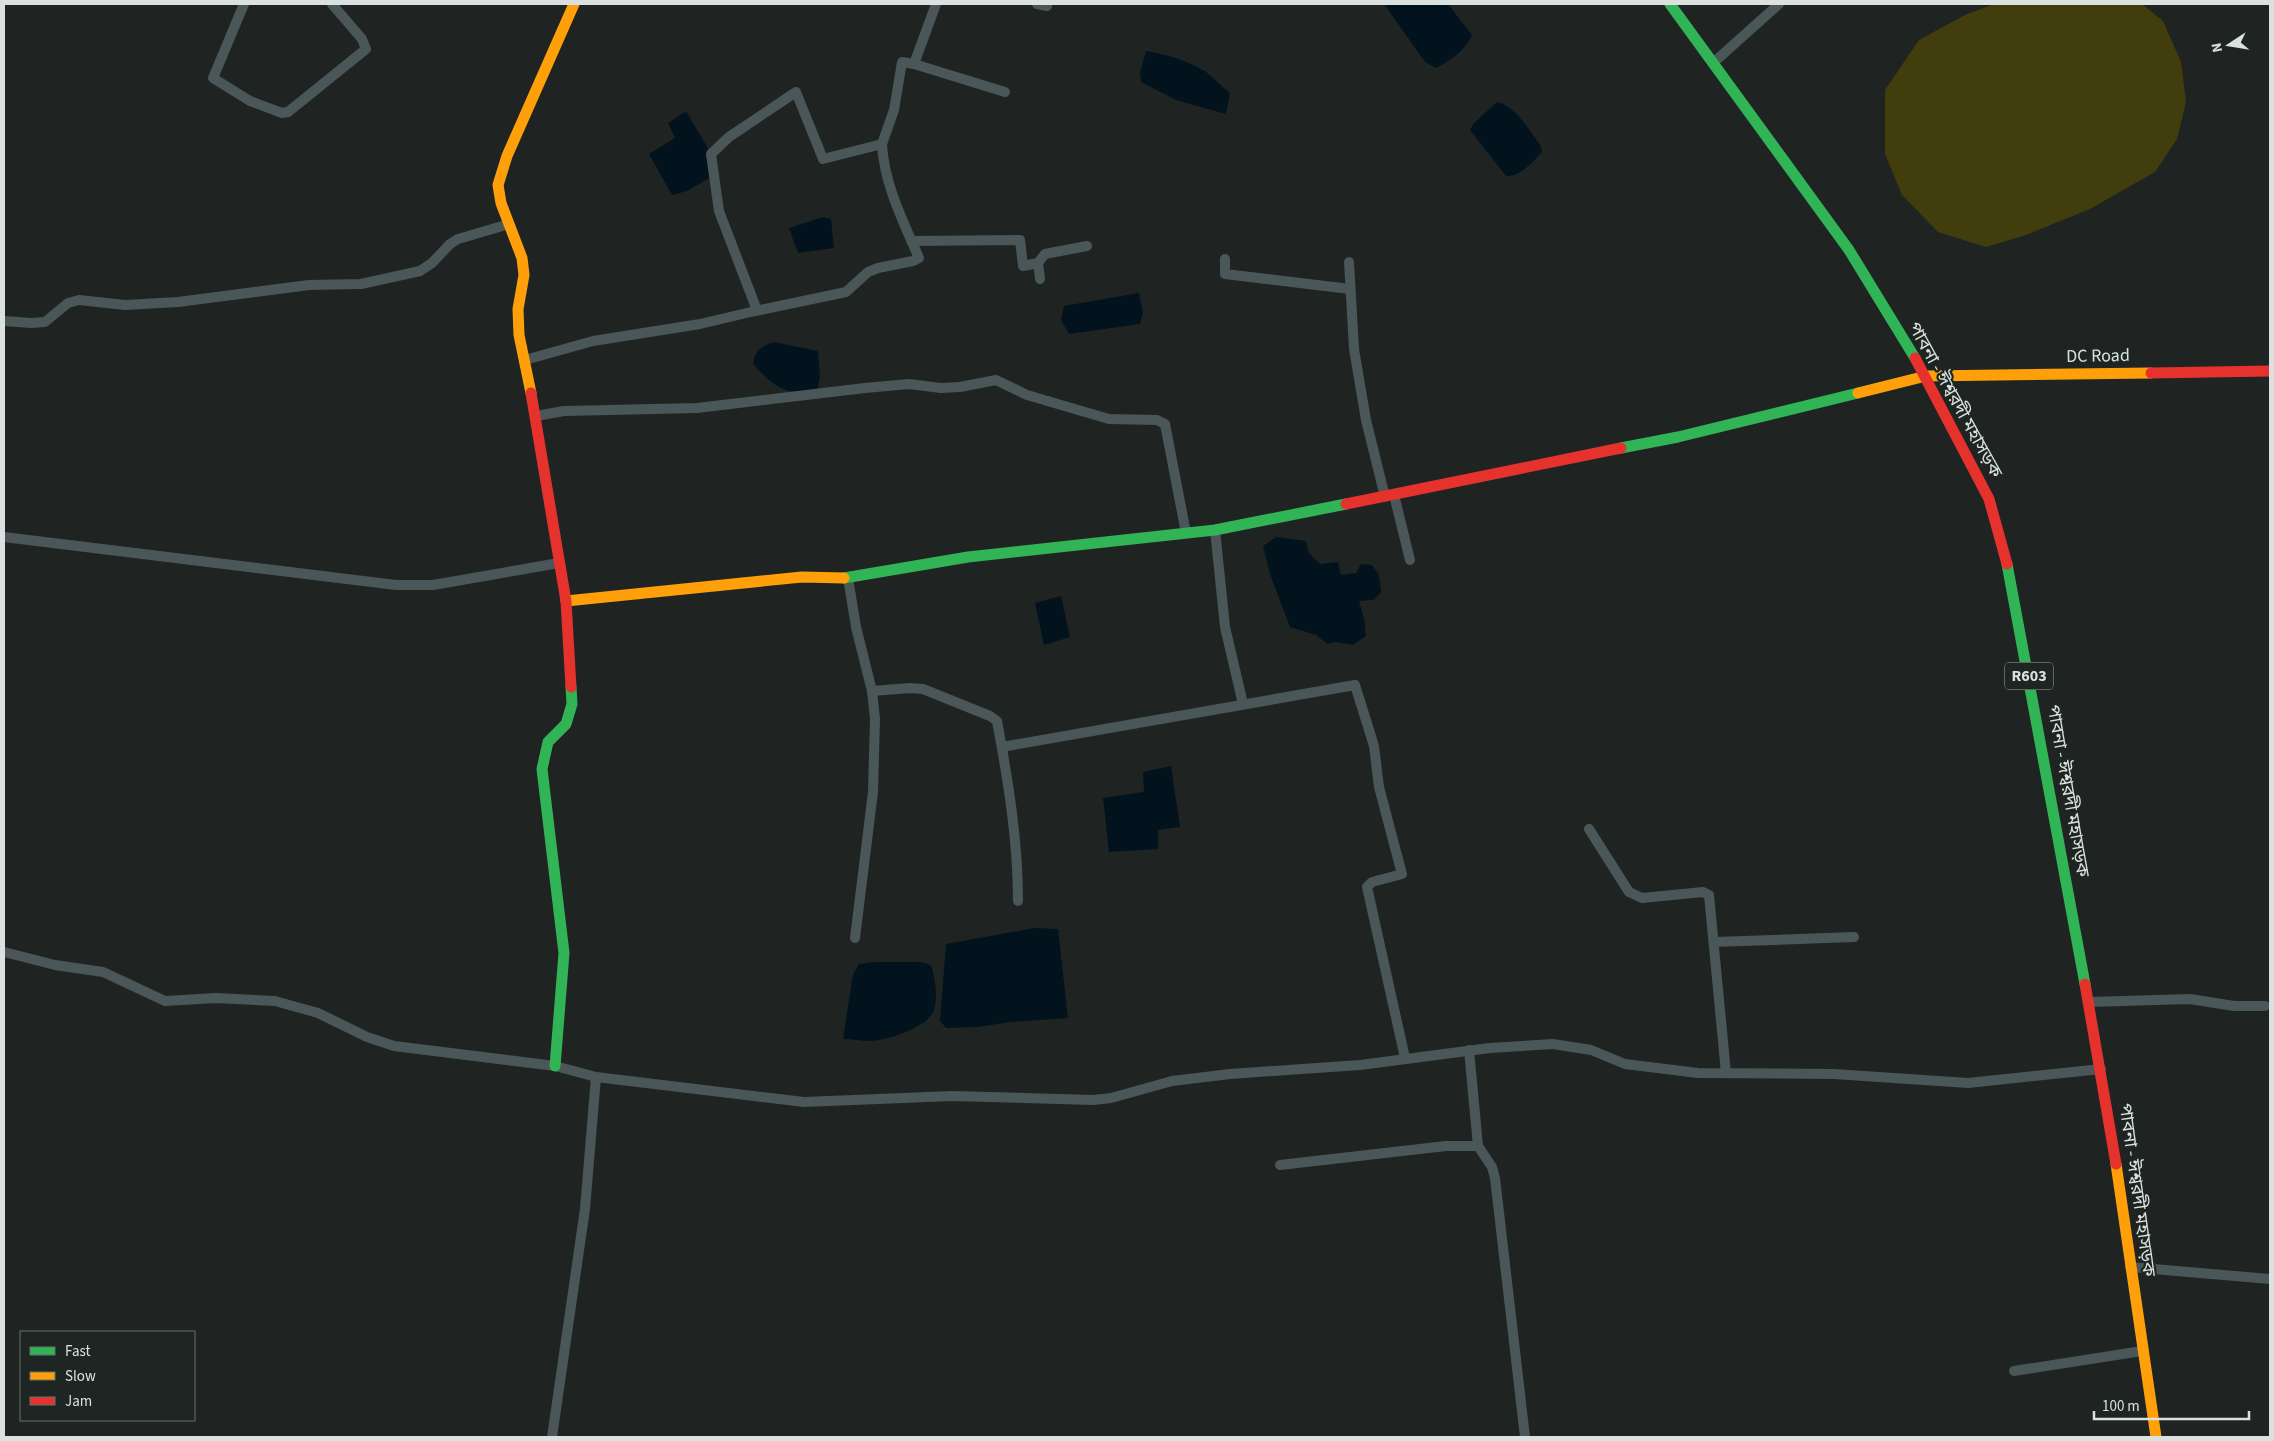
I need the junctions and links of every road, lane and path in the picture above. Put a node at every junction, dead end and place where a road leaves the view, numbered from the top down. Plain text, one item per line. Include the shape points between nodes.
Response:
1 (244, 4) edge
2 (332, 4) edge
3 (574, 4) edge
4 (936, 4) edge
5 (1670, 4) edge
6 (1779, 4) edge
7 (1713, 63) junction
8 (914, 64) junction
9 (1005, 92) dead end
10 (882, 144) junction
11 (509, 224) junction
12 (911, 241) junction
13 (1087, 246) dead end
14 (1225, 259) dead end
15 (1349, 262) dead end
16 (1038, 263) junction
17 (1040, 279) dead end
18 (1350, 289) junction
19 (755, 311) junction
20 (4, 321) edge
21 (525, 360) junction
22 (2270, 371) edge
23 (1926, 376) junction
24 (536, 416) junction
25 (1390, 496) junction
26 (1215, 530) junction
27 (1186, 532) junction
28 (4, 537) edge
29 (1410, 560) dead end
30 (559, 563) junction
31 (848, 578) junction
32 (566, 601) junction
33 (872, 691) junction
34 (1243, 704) junction
35 (1002, 747) junction
36 (1590, 829) dead end
37 (1018, 900) dead end
38 (1854, 937) dead end
39 (855, 938) dead end
40 (1715, 942) junction
41 (4, 952) edge
42 (2089, 1002) junction
43 (2265, 1006) dead end
44 (1469, 1050) junction
45 (1405, 1058) junction
46 (555, 1066) junction
47 (2101, 1069) junction
48 (1726, 1073) junction
49 (596, 1077) junction
50 (1478, 1146) junction
51 (1280, 1165) dead end
52 (2130, 1266) junction
53 (2270, 1279) edge
54 (2142, 1351) junction
55 (2014, 1371) dead end
56 (552, 1437) edge
57 (1525, 1437) edge
58 (2156, 1437) edge

1 - 2 street via 213,78 250,100 288,112 366,48
3 - 11 street via 500,174 501,202
4 - 8 street
5 - 7 street, পাবনা - ঈশ্বরদী মহাসড়ক / R603
6 - 7 street
7 - 23 street, পাবনা - ঈশ্বরদী মহাসড়ক / R603 via 1849,250
8 - 9 street
8 - 10 street via 902,62 894,110
10 - 12 street via 883,164
10 - 19 street via 823,159 796,92 729,137 711,154 719,211
11 - 20 street via 458,239 420,271 361,284 309,285 178,302 125,305 79,300 68,303 45,322
11 - 21 street via 522,258 524,275 518,309 519,335
12 - 16 street via 1020,240 1023,266
12 - 19 street via 919,258 868,272 846,292
13 - 16 street via 1044,254
14 - 18 street via 1225,274
15 - 18 street
16 - 17 street
18 - 25 street via 1362,402
19 - 21 street via 700,324 593,341
21 - 24 street
22 - 23 street, DC Road
23 - 25 street, DC Road via 1678,437
23 - 42 street, পাবনা - ঈশ্বরদী মহাসড়ক / R603 via 1989,499 2011,579
24 - 27 street via 564,411 697,408 865,388 909,384 960,387 996,380 1027,395 1110,419 1151,420 1165,424
24 - 30 street
25 - 26 street, DC Road
25 - 29 street
26 - 27 street, DC Road
26 - 34 street via 1225,627
27 - 31 street, DC Road via 968,556
28 - 30 street via 396,585 433,585
30 - 32 street
31 - 32 street, DC Road via 802,577
31 - 33 street
32 - 46 street via 572,704 566,724 548,742 542,769 564,953
33 - 35 street via 923,689 990,716 997,721
33 - 39 street via 873,792
34 - 35 street
34 - 45 street via 1350,685 1358,688 1402,874 1372,882 1367,887
35 - 37 street via 1016,843
36 - 40 street via 1629,892 1642,898 1703,892 1709,895
38 - 40 street
40 - 48 street
41 - 46 street via 55,965 102,972 165,1000 275,1001 318,1013 394,1046
42 - 43 street via 2190,999 2234,1006
42 - 47 street, পাবনা - ঈশ্বরদী মহাসড়ক / R603
44 - 45 street
44 - 48 street via 1553,1044 1591,1050 1625,1064
44 - 50 street
45 - 49 street via 1360,1065 1172,1081 1094,1100 952,1096 804,1102
46 - 49 street
47 - 48 street via 1968,1083 1834,1074
47 - 52 street, পাবনা - ঈশ্বরদী মহাসড়ক / R603
49 - 56 street via 585,1209
50 - 51 street via 1419,1149
50 - 57 street via 1492,1167 1495,1178
52 - 53 street
52 - 54 street, পাবনা - ঈশ্বরদী মহাসড়ক / R603
54 - 55 street
54 - 58 street, পাবনা - ঈশ্বরদী মহাসড়ক / R603

